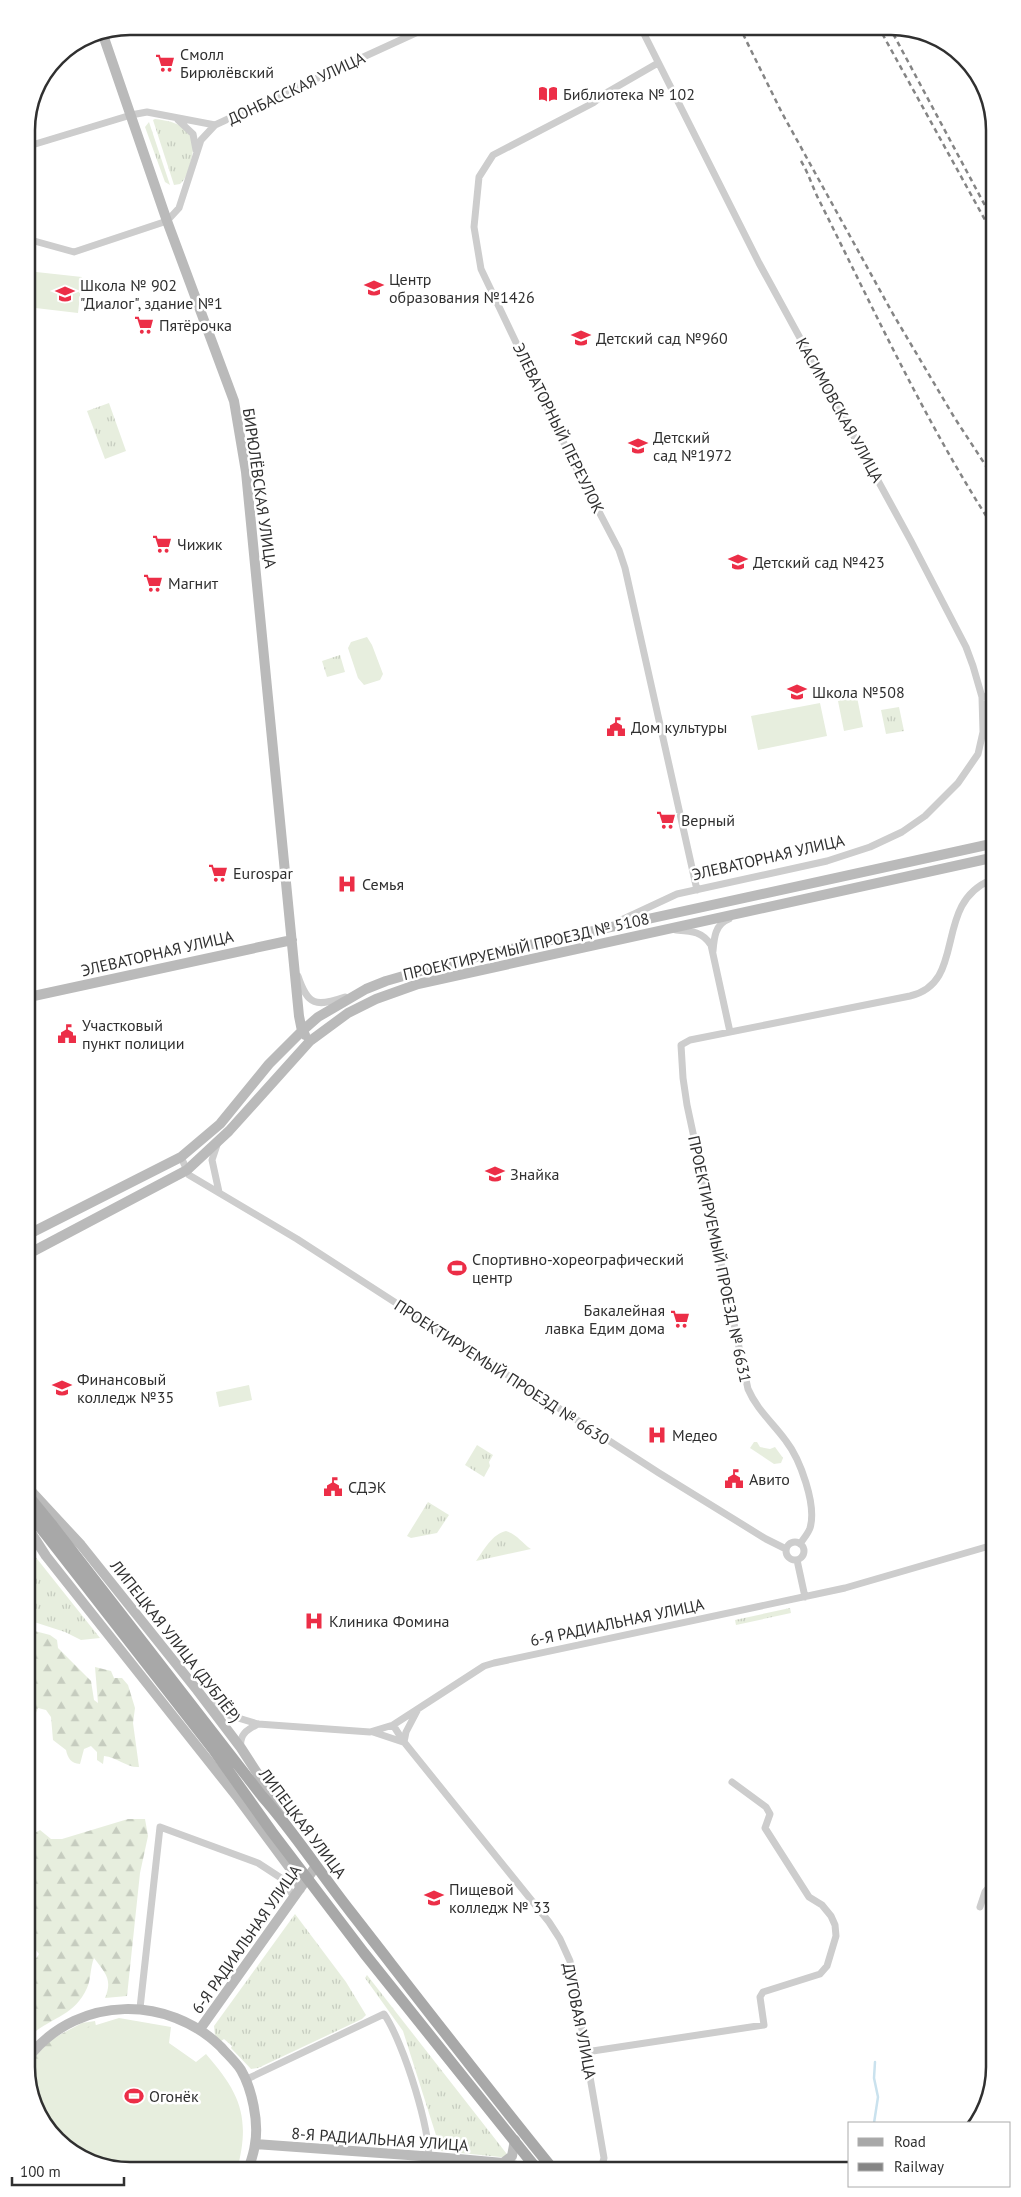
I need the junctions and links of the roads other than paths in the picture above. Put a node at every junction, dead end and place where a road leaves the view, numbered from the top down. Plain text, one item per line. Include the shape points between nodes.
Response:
1 (411, 35) edge
2 (644, 35) edge
3 (104, 39) edge
4 (658, 63) junction
5 (131, 115) junction
6 (174, 117) junction
7 (215, 125) junction
8 (35, 144) edge
9 (196, 158) junction
10 (168, 221) junction
11 (36, 241) edge
12 (982, 697) junction
13 (986, 697) edge
14 (945, 798) joint
15 (986, 845) edge
16 (986, 859) edge
17 (986, 883) edge
18 (697, 890) junction
19 (746, 912) junction
20 (665, 930) junction
21 (591, 932) junction
22 (292, 940) junction
23 (713, 952) junction
24 (294, 964) junction
25 (366, 989) junction
26 (35, 996) edge
27 (302, 1031) junction
28 (730, 1032) junction
29 (310, 1041) junction
30 (218, 1142) junction
31 (181, 1158) junction
32 (187, 1170) junction
33 (219, 1192) junction
34 (35, 1231) edge
35 (35, 1250) edge
36 (35, 1506) edge
37 (35, 1510) edge
38 (42, 1528) edge
39 (800, 1544) junction
40 (986, 1547) edge
41 (786, 1549) junction
42 (797, 1560) junction
43 (805, 1597) junction
44 (197, 1690) junction
45 (417, 1710) junction
46 (258, 1724) junction
47 (393, 1725) junction
48 (370, 1732) junction
49 (404, 1742) junction
50 (241, 1748) junction
51 (732, 1782) dead end
52 (238, 1798) junction
53 (284, 1821) junction
54 (272, 1832) junction
55 (316, 1866) junction
56 (308, 1879) junction
57 (986, 1891) edge
58 (297, 1893) junction
59 (980, 1907) dead end
60 (140, 2008) junction
61 (200, 2029) junction
62 (35, 2050) edge
63 (586, 2052) junction
64 (245, 2080) junction
65 (515, 2140) junction
66 (255, 2144) junction
67 (430, 2157) junction
68 (250, 2162) edge
69 (429, 2162) edge
70 (492, 2162) edge
71 (505, 2162) edge
72 (532, 2162) edge
73 (547, 2162) edge
74 (603, 2162) edge

1 - 7 street, ДОНБАССКАЯ УЛИЦА
2 - 4 street, КАСИМОВСКАЯ УЛИЦА
3 - 5 main road, БИРЮЛЁВСКАЯ УЛИЦА
4 - 12 street, КАСИМОВСКАЯ УЛИЦА via 759,263 954,624 973,666
4 - 18 street, ЭЛЕВАТОРНЫЙ ПЕРЕУЛОК via 594,103 493,155 479,177 474,227 482,269 572,460 619,550
5 - 6 street via 147,112
5 - 8 street
5 - 10 main road, БИРЮЛЁВСКАЯ УЛИЦА
6 - 7 street
6 - 9 street via 193,134
7 - 9 street via 205,134
9 - 10 street via 180,208
10 - 11 street via 74,252
10 - 22 main road, БИРЮЛЁВСКАЯ УЛИЦА via 234,401 246,472
12 - 13 street
12 - 14 street, КАСИМОВСКАЯ УЛИЦА via 983,739 978,754
14 - 18 street, ЭЛЕВАТОРНАЯ УЛИЦА via 902,832 870,848
15 - 21 main road, ПРОЕКТИРУЕМЫЙ ПРОЕЗД № 5108
16 - 19 main road, ПРОЕКТИРУЕМЫЙ ПРОЕЗД № 5108
17 - 28 street via 974,890 962,904 941,973 926,990 910,996
18 - 21 street, ЭЛЕВАТОРНАЯ УЛИЦА via 677,894
19 - 20 main road, ПРОЕКТИРУЕМЫЙ ПРОЕЗД № 5108
19 - 23 street via 719,925
20 - 23 street via 698,932
20 - 29 main road, ПРОЕКТИРУЕМЫЙ ПРОЕЗД № 5108 via 418,984 348,1013
21 - 25 main road, ПРОЕКТИРУЕМЫЙ ПРОЕЗД № 5108 via 398,976
22 - 24 main road, БИРЮЛЁВСКАЯ УЛИЦА
22 - 26 main road, ЭЛЕВАТОРНАЯ УЛИЦА
23 - 28 street
24 - 25 street via 306,996 316,1003 328,1003
24 - 27 main road, БИРЮЛЁВСКАЯ УЛИЦА
25 - 27 main road, ПРОЕКТИРУЕМЫЙ ПРОЕЗД № 5108 via 318,1017
27 - 29 main road
27 - 31 main road, ПРОЕКТИРУЕМЫЙ ПРОЕЗД № 5108 via 268,1064 220,1124
28 - 39 street, ПРОЕКТИРУЕМЫЙ ПРОЕЗД № 6631 via 690,1040 681,1045 683,1078 748,1389 760,1411 795,1454 810,1502 809,1528
29 - 30 main road, ПРОЕКТИРУЕМЫЙ ПРОЕЗД № 5108
30 - 32 main road, ПРОЕКТИРУЕМЫЙ ПРОЕЗД № 5108
30 - 33 street via 212,1160
31 - 32 street
31 - 34 main road, ПРОЕКТИРУЕМЫЙ ПРОЕЗД № 5108
32 - 33 street, ПРОЕКТИРУЕМЫЙ ПРОЕЗД № 6630 via 189,1175
32 - 35 main road, ПРОЕКТИРУЕМЫЙ ПРОЕЗД № 5108
33 - 41 street, ПРОЕКТИРУЕМЫЙ ПРОЕЗД № 6630 via 655,1470
36 - 38 main road, ЛИПЕЦКАЯ УЛИЦА (ДУБЛЁР)
37 - 38 main road, ЛИПЕЦКАЯ УЛИЦА, bridge
38 - 44 main road, ЛИПЕЦКАЯ УЛИЦА (ДУБЛЁР) via 81,1545
38 - 52 main road, ЛИПЕЦКАЯ УЛИЦА (ДУБЛЁР) via 46,1556
38 - 53 main road, ЛИПЕЦКАЯ УЛИЦА
38 - 54 main road, ЛИПЕЦКАЯ УЛИЦА via 213,1749
39 - 41 street via 793,1543
39 - 42 street, ПРОЕКТИРУЕМЫЙ ПРОЕЗД № 6631 via 803,1554
40 - 43 street, 6-Я РАДИАЛЬНАЯ УЛИЦА via 869,1582
41 - 42 street via 788,1557
42 - 43 street, ПРОЕКТИРУЕМЫЙ ПРОЕЗД № 6631
43 - 45 street, 6-Я РАДИАЛЬНАЯ УЛИЦА via 494,1663 484,1666
44 - 46 street, 6-Я РАДИАЛЬНАЯ УЛИЦА via 226,1714
44 - 50 main road, ЛИПЕЦКАЯ УЛИЦА (ДУБЛЁР)
45 - 47 street, 6-Я РАДИАЛЬНАЯ УЛИЦА
45 - 49 street
46 - 48 street, 6-Я РАДИАЛЬНАЯ УЛИЦА
46 - 50 street via 241,1736
47 - 48 street, 6-Я РАДИАЛЬНАЯ УЛИЦА
47 - 49 street, ДУГОВАЯ УЛИЦА
48 - 49 street
49 - 63 street, ДУГОВАЯ УЛИЦА via 560,1939 570,1961
50 - 53 main road, ЛИПЕЦКАЯ УЛИЦА (ДУБЛЁР) via 274,1798
51 - 63 street via 766,1807 770,1814 765,1828 809,1897 831,1916 836,1936 827,1966 820,1974 763,1992 760,1997 764,2026
52 - 54 main road, ЛИПЕЦКАЯ УЛИЦА (ДУБЛЁР)
52 - 58 main road, ЛИПЕЦКАЯ УЛИЦА (ДУБЛЁР) via 298,1879
53 - 55 main road, ЛИПЕЦКАЯ УЛИЦА
54 - 56 main road, ЛИПЕЦКАЯ УЛИЦА
55 - 56 main road, 6-Я РАДИАЛЬНАЯ УЛИЦА
55 - 73 main road, ЛИПЕЦКАЯ УЛИЦА
56 - 58 main road, 6-Я РАДИАЛЬНАЯ УЛИЦА
56 - 65 main road, ЛИПЕЦКАЯ УЛИЦА
57 - 59 street
58 - 60 street via 258,1863 160,1827
58 - 61 main road, 6-Я РАДИАЛЬНАЯ УЛИЦА
60 - 61 main road via 174,2017
60 - 62 main road via 97,2012 76,2020 55,2030
61 - 64 main road via 240,2068
63 - 74 street, ДУГОВАЯ УЛИЦА
64 - 66 main road via 254,2117
64 - 67 street via 384,2014 395,2031 408,2066
65 - 71 main road via 512,2156
65 - 72 main road, ЛИПЕЦКАЯ УЛИЦА
66 - 67 main road, 8-Я РАДИАЛЬНАЯ УЛИЦА
66 - 68 main road
67 - 69 street
67 - 70 main road, 8-Я РАДИАЛЬНАЯ УЛИЦА

